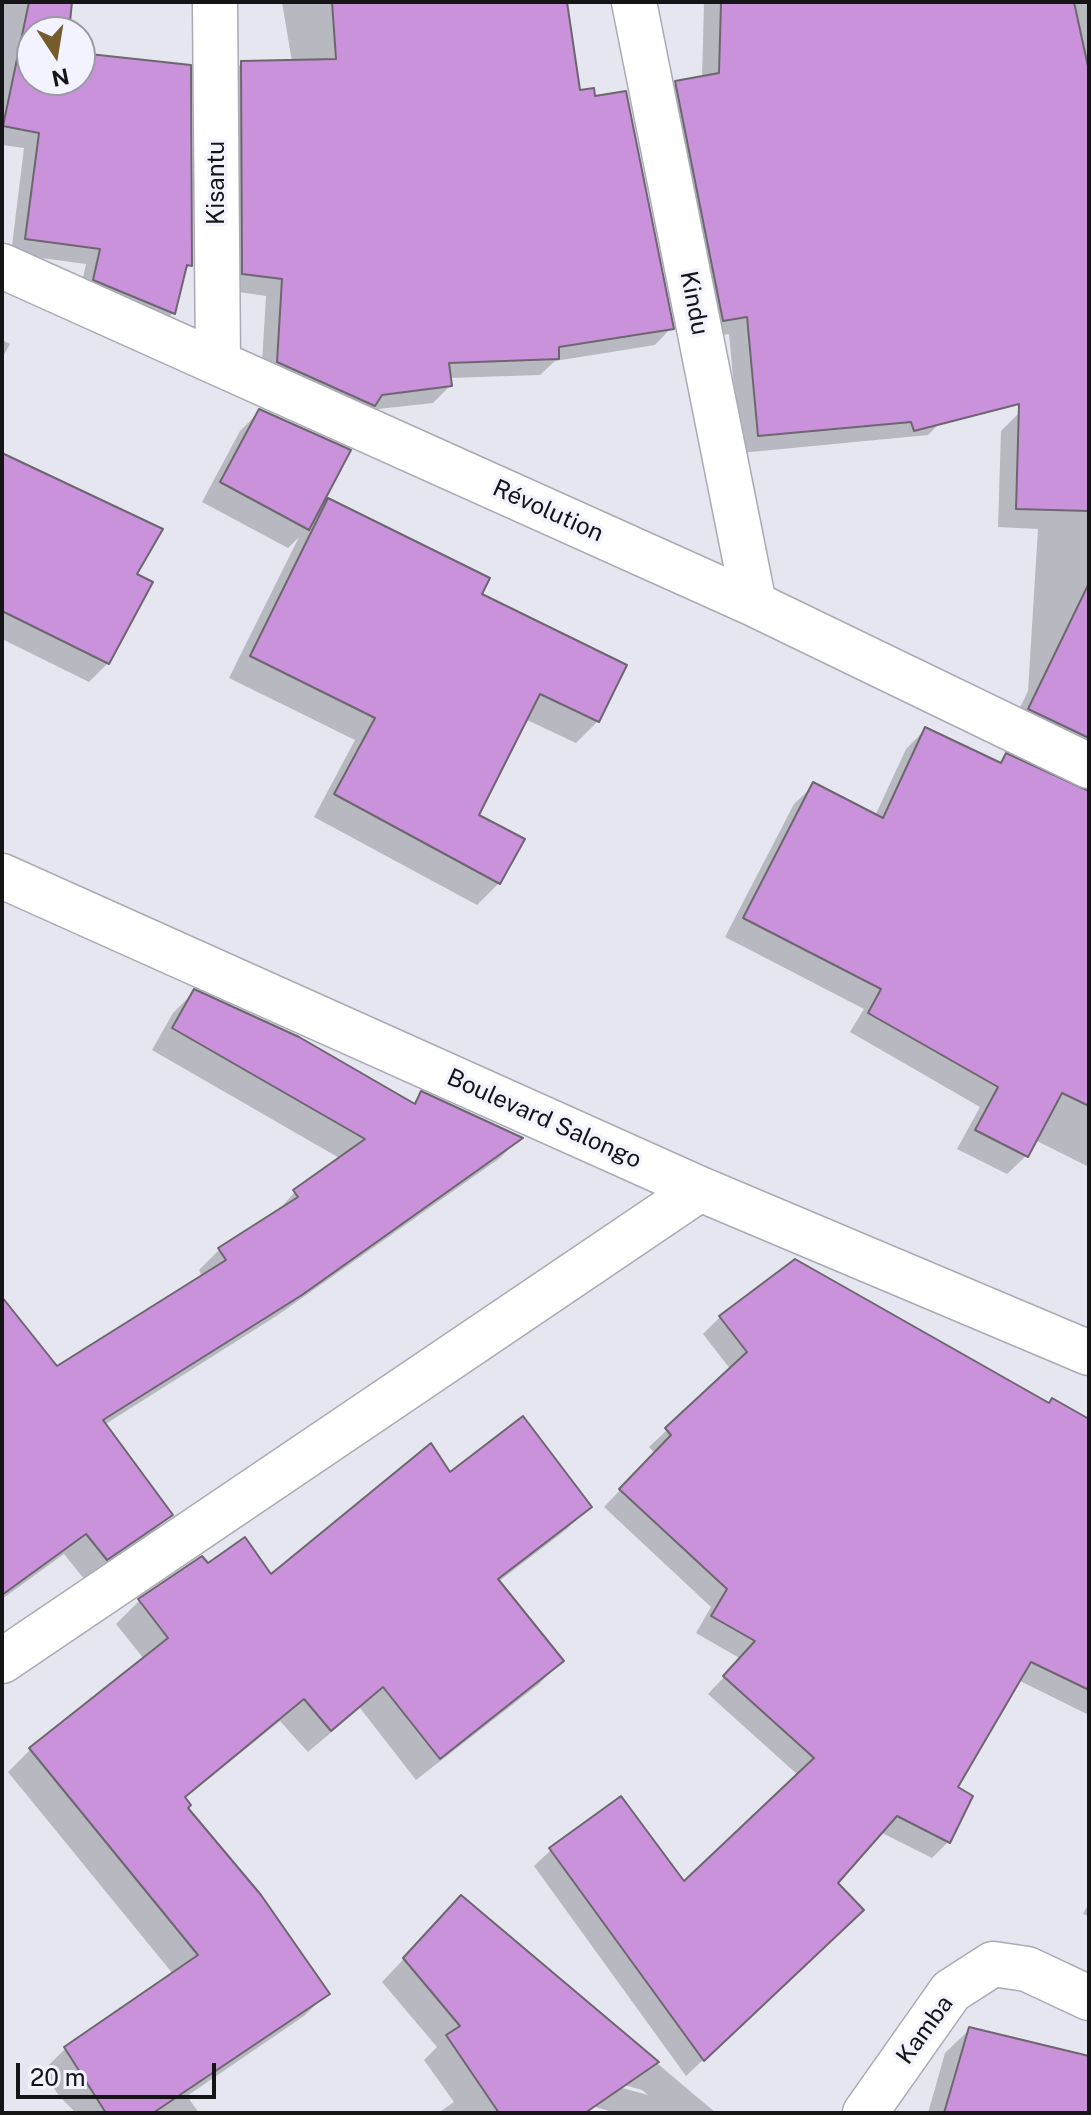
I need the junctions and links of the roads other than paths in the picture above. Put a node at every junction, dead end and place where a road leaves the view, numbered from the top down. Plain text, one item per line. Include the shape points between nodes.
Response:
1 (215, 2) edge
2 (634, 2) edge
3 (2, 266) edge
4 (218, 363) junction
5 (754, 604) junction
6 (1089, 766) edge
7 (2, 876) edge
8 (700, 1189) junction
9 (1089, 1353) edge
10 (2, 1661) edge
11 (1089, 1998) edge
12 (865, 2113) edge

1 - 4 street, Kisantu
2 - 5 street, Kindu
3 - 4 street, Révolution
4 - 5 street, Révolution
5 - 6 street, Révolution
7 - 8 street, Boulevard Salongo
8 - 9 street, Boulevard Salongo
8 - 10 street
11 - 12 street, Kamba via 1027,1969 993,1964 951,1991

